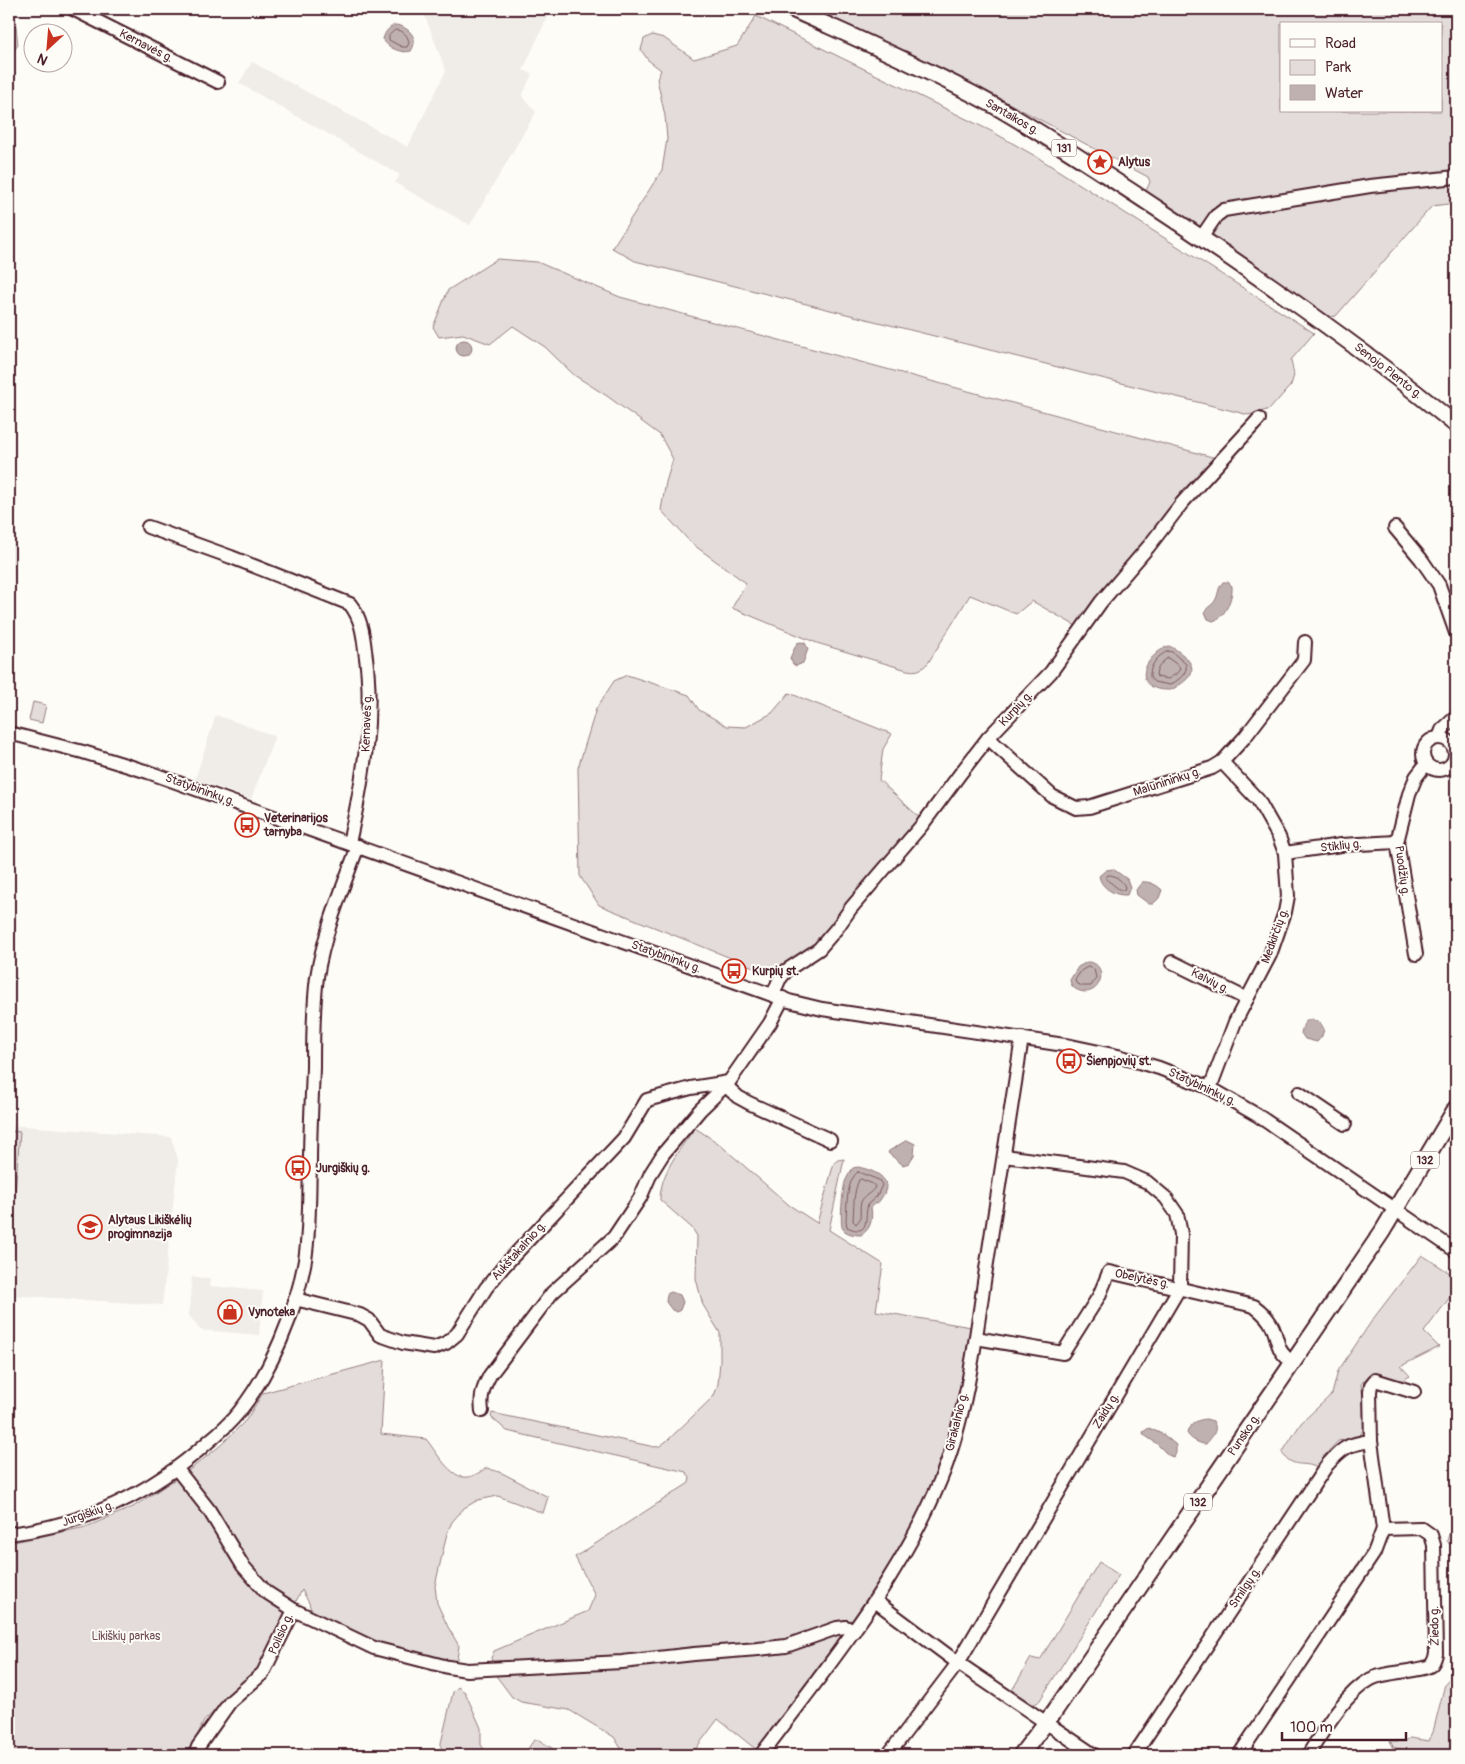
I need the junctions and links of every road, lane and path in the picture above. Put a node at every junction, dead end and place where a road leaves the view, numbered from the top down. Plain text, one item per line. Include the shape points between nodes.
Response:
1 (73, 9) edge
2 (792, 9) edge
3 (218, 82) dead end
4 (1456, 178) edge
5 (1201, 238) junction
6 (1318, 318) joint
7 (1259, 419) dead end
8 (1456, 425) edge
9 (148, 528) dead end
10 (1395, 528) dead end
11 (1456, 633) edge
12 (1305, 642) dead end
13 (1456, 717) edge
14 (9, 733) edge
15 (988, 738) junction
16 (1439, 738) junction
17 (1222, 762) junction
18 (1426, 764) junction
19 (1397, 842) junction
20 (353, 845) junction
21 (1285, 853) junction
22 (1416, 954) dead end
23 (1172, 962) dead end
24 (778, 997) junction
25 (1247, 999) junction
26 (1022, 1038) junction
27 (727, 1083) junction
28 (1210, 1088) junction
29 (1299, 1093) dead end
30 (1456, 1108) edge
31 (1345, 1124) dead end
32 (830, 1140) dead end
33 (1004, 1156) junction
34 (1396, 1210) junction
35 (1456, 1251) edge
36 (1180, 1287) junction
37 (296, 1299) junction
38 (976, 1338) junction
39 (1292, 1363) junction
40 (1414, 1392) dead end
41 (482, 1411) dead end
42 (1371, 1441) junction
43 (176, 1468) junction
44 (1383, 1529) junction
45 (9, 1534) edge
46 (875, 1601) junction
47 (294, 1610) junction
48 (854, 1631) junction
49 (958, 1663) junction
50 (1046, 1722) junction
51 (195, 1755) edge
52 (761, 1755) edge
53 (888, 1755) edge
54 (1021, 1755) edge
55 (1094, 1755) edge
56 (1134, 1755) edge
57 (1239, 1755) edge
58 (1308, 1755) edge

1 - 3 street, Kernavės g.
2 - 5 main road, Santaikos g. / 131 via 994,106
4 - 5 street via 1370,186 1224,210
5 - 6 main road, Santaikos g. / 131
6 - 8 main road, Senojo Plento g. / 131
7 - 15 street, Kurpių g. via 1182,502 1051,672
9 - 20 street, Kernavės g. via 350,604 357,613 368,666 369,707 367,748
10 - 11 street via 1439,585
12 - 17 street, Malūnininkų g. via 1304,660
13 - 16 street via 1442,730
14 - 20 street, Statybininkų g. via 132,767
15 - 17 street, Malūnininkų g. via 1052,796 1076,808 1138,792
15 - 24 street, Kurpių g. via 838,928 819,948 787,970 779,980
16 - 18 street via 1430,741 1424,749
16 - 18 street via 1448,741 1454,749 1452,763 1439,770
17 - 21 street, Medkirčių g. via 1258,800
18 - 19 street, Puodžių g. via 1416,776 1409,794
19 - 21 street, Stiklių g.
19 - 22 street, Puodžių g.
20 - 24 street, Statybininkų g.
20 - 37 street, Jurgiškių g. via 317,979 309,1214 305,1259
21 - 25 street, Medkirčių g. via 1288,896 1285,912 1270,955
23 - 25 street, Kalvių g.
24 - 26 street, Statybininkų g. via 822,1009
24 - 27 street via 770,1023
25 - 28 street, Medkirčių g.
26 - 28 street, Statybininkų g. via 1118,1056
26 - 33 street, Girakalnio g.
27 - 32 street via 743,1100
27 - 37 street, Aukštakalnio g. via 691,1088 647,1100 624,1138 504,1266 457,1334 446,1343 434,1348 403,1343 380,1335 369,1320 360,1316
27 - 41 street via 663,1154 640,1198 614,1237 552,1293 490,1376 480,1399
28 - 34 street, Statybininkų g. via 1262,1118
29 - 31 street
30 - 34 main road, Punsko g. / 132
33 - 36 street, Zaidų g. via 1124,1172 1147,1182 1166,1198 1176,1214 1181,1234
33 - 38 street, Girakalnio g.
34 - 35 street, Statybininkų g.
34 - 39 main road, Punsko g. / 132
36 - 38 street, Obelytės g. via 1109,1272 1099,1296 1063,1353
36 - 39 street, Obelytės g. via 1254,1306 1265,1315 1273,1327 1282,1355
36 - 49 street, Zaidų g.
37 - 43 street, Jurgiškių g. via 278,1345 251,1395 222,1429
38 - 46 street, Girakalnio g. via 958,1426 941,1478 931,1503
39 - 50 main road, Punsko g. / 132
40 - 42 street via 1375,1380 1370,1392
42 - 44 street
42 - 56 street, Smilgų g. via 1352,1444 1338,1452 1327,1465
43 - 45 street, Jurgiškių g. via 142,1492 96,1513 51,1527
43 - 47 street, Poilsio g. via 210,1510 242,1566 266,1592
44 - 57 street via 1374,1553
44 - 58 street, Žiedo g. via 1421,1528 1431,1535 1434,1545 1434,1661 1424,1668 1372,1678 1337,1711
46 - 48 street, Girakalnio g.
46 - 49 street
47 - 48 street via 374,1648 467,1670 622,1662 758,1649 786,1646 837,1628 846,1627
47 - 51 street, Poilsio g. via 263,1673 230,1702
48 - 52 street, Girakalnio g.
49 - 50 street
49 - 53 street, Zaidų g.
50 - 54 main road, Punsko g. / 132
50 - 55 street

